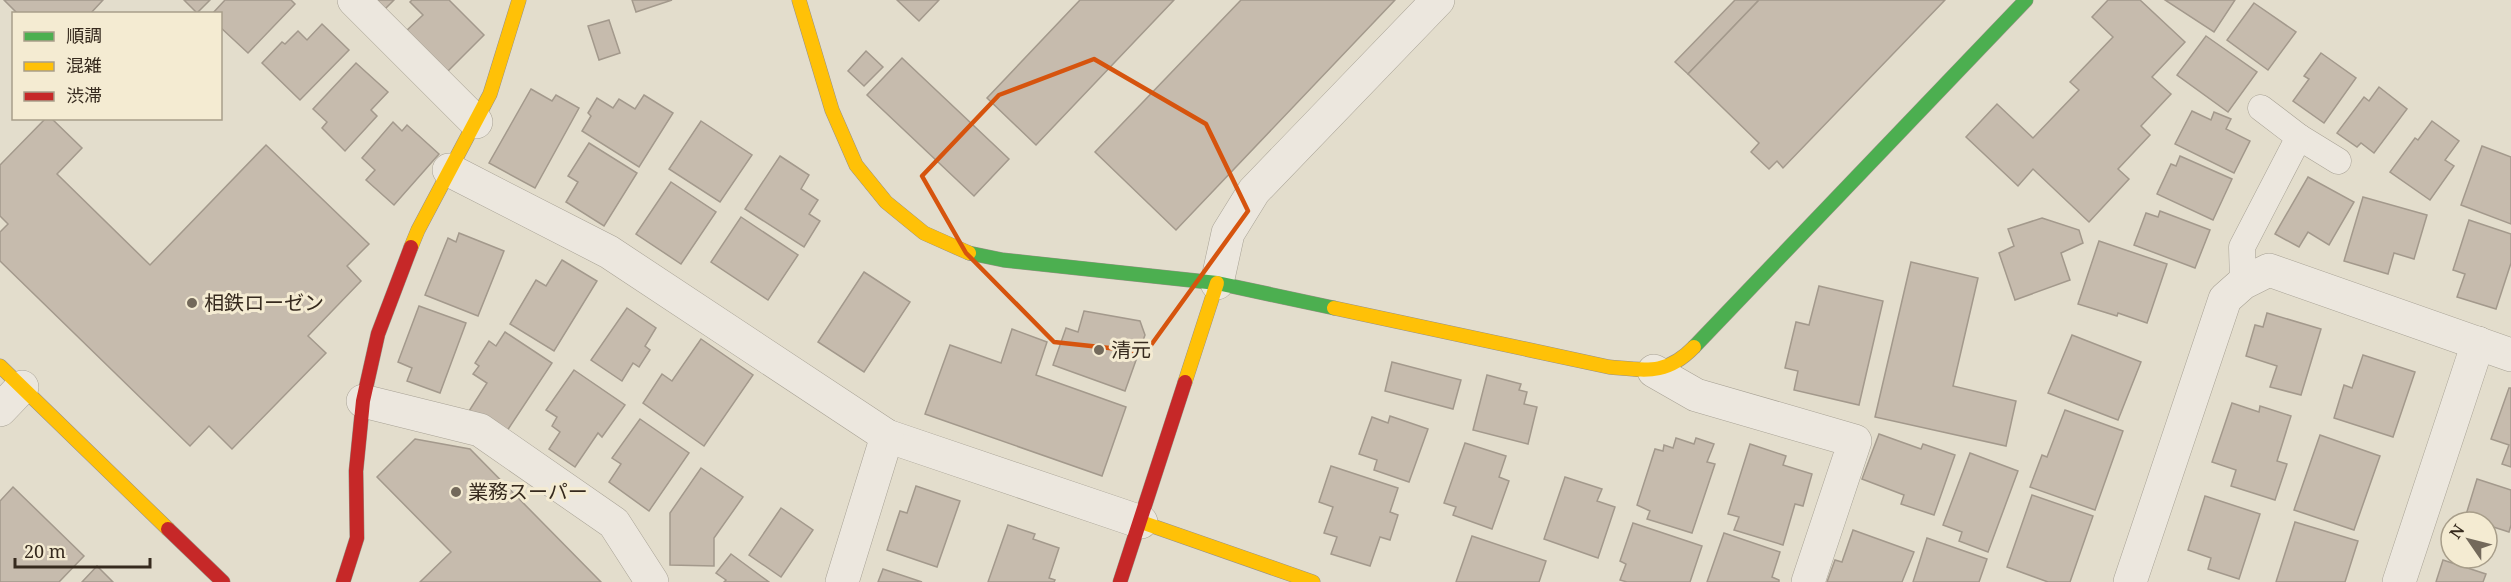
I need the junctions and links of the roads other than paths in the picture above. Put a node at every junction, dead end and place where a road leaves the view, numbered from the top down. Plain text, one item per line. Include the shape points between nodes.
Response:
1 (354, 0) edge
2 (519, 0) edge
3 (799, 0) edge
4 (1437, 0) edge
5 (2026, 0) edge
6 (2260, 108) dead end
7 (476, 122) junction
8 (2299, 137) junction
9 (2338, 161) dead end
10 (449, 170) junction
11 (1217, 283) junction
12 (2243, 283) junction
13 (2478, 343) junction
14 (2511, 355) edge
15 (1654, 371) junction
16 (7, 387) edge
17 (363, 401) junction
18 (887, 436) junction
19 (1141, 522) junction
20 (223, 582) edge
21 (343, 582) edge
22 (652, 582) edge
23 (842, 582) edge
24 (1120, 582) edge
25 (1313, 582) edge
26 (1808, 582) edge
27 (2130, 582) edge
28 (2399, 582) edge

1 - 7 street
2 - 7 street via 490,94
3 - 11 street via 832,110 856,165 886,202 924,233 961,251 1003,260
4 - 11 street via 1254,191 1228,233
5 - 15 street via 1682,359
6 - 8 lane
7 - 10 street
8 - 9 lane
8 - 12 lane via 2242,247
10 - 17 street via 418,230 382,323
10 - 18 street via 609,252
11 - 15 street via 1609,367
11 - 19 street
12 - 13 street via 2269,270
12 - 27 street via 2225,299
13 - 14 street
13 - 28 street
15 - 26 street via 1696,395 1855,441
16 - 20 street
17 - 21 street via 356,471 357,538
17 - 22 street via 480,430 614,523
18 - 19 street
18 - 23 street
19 - 24 street
19 - 25 street

